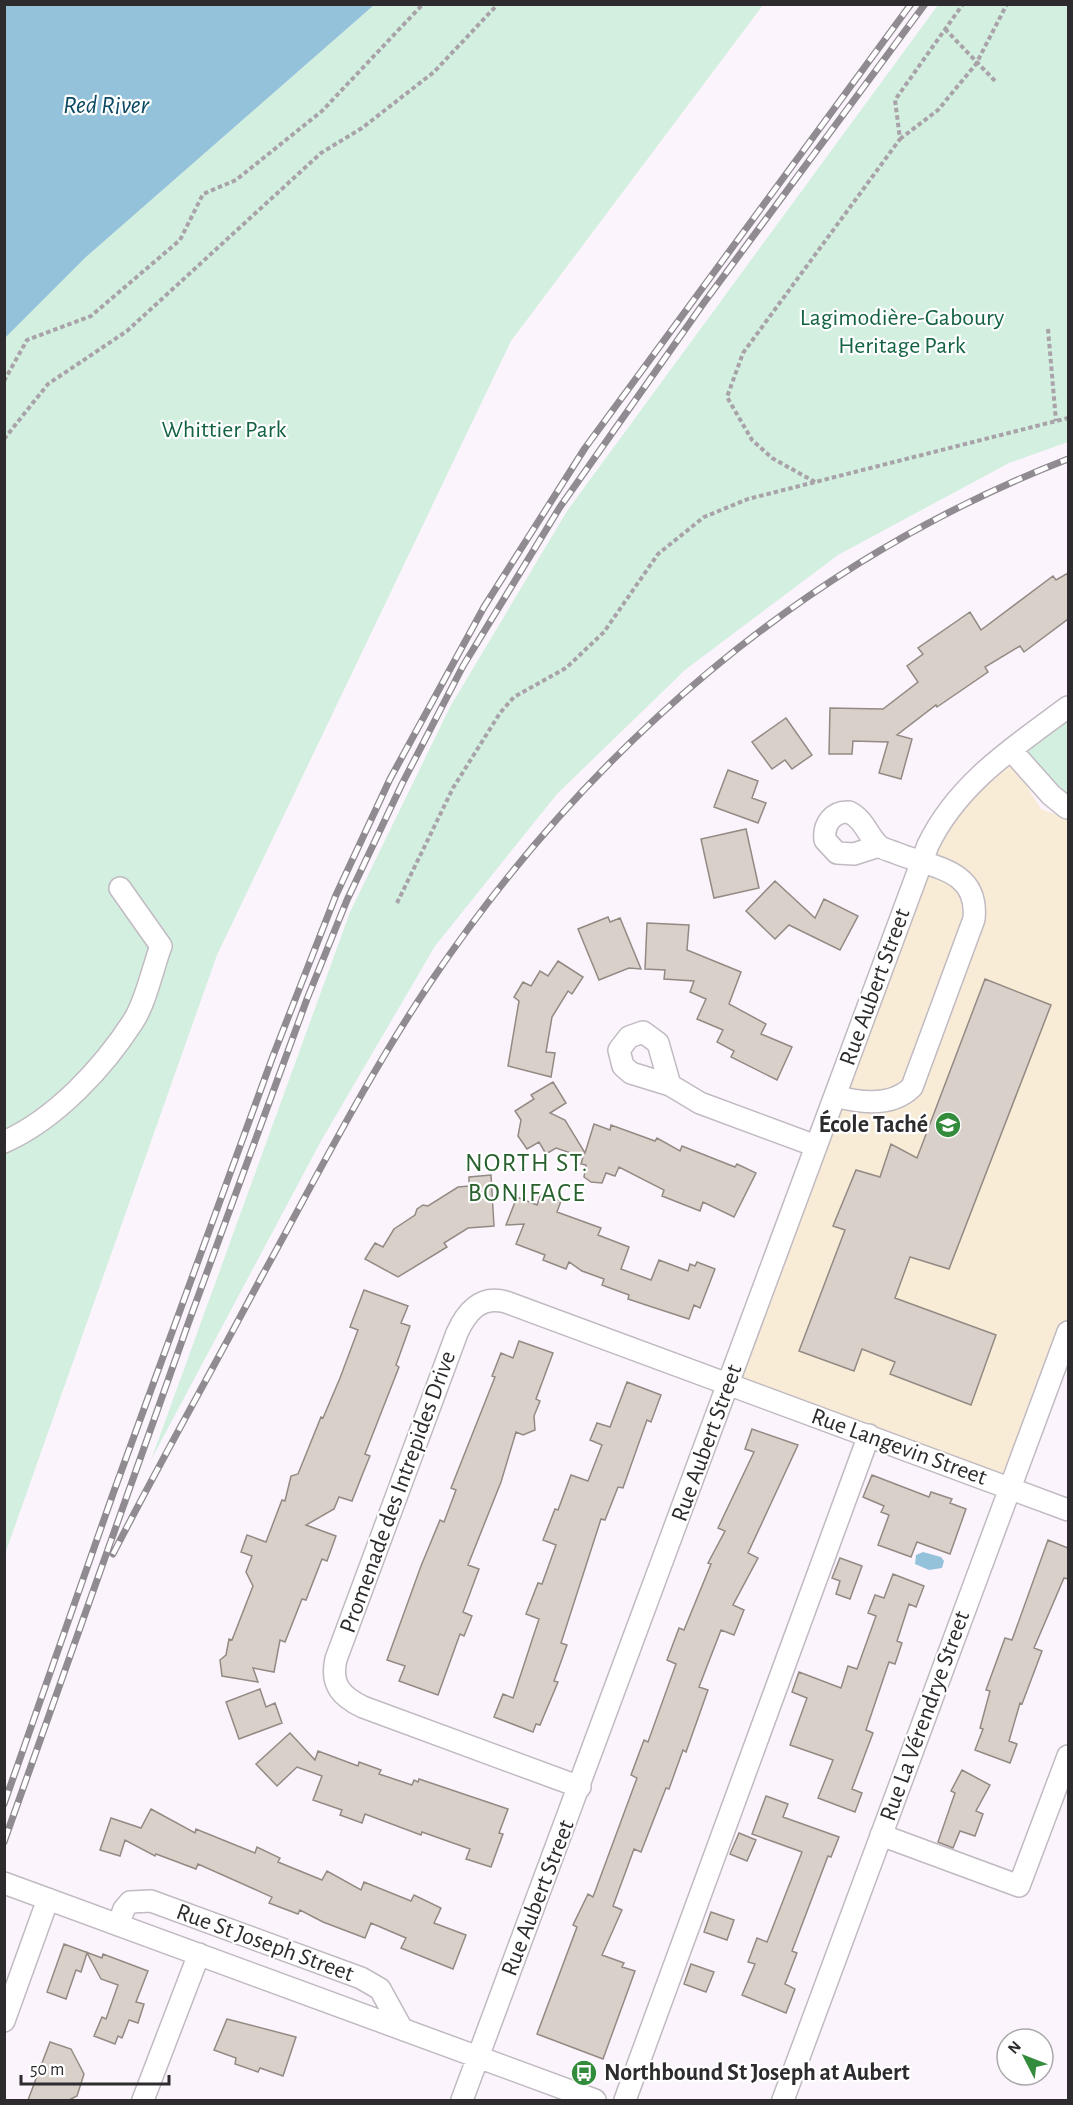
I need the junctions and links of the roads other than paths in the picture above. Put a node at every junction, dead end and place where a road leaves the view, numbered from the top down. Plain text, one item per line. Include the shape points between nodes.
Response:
1 (1068, 707) edge
2 (1011, 750) junction
3 (1067, 807) edge
4 (879, 846) dead end
5 (921, 863) junction
6 (120, 888) dead end
7 (670, 1085) dead end
8 (835, 1096) junction
9 (4, 1142) edge
10 (816, 1146) junction
11 (1068, 1332) edge
12 (728, 1384) junction
13 (869, 1435) junction
14 (1010, 1488) junction
15 (1068, 1510) edge
16 (1068, 1756) edge
17 (580, 1787) junction
18 (881, 1835) junction
19 (4, 1883) edge
20 (48, 1899) junction
21 (117, 1925) junction
22 (199, 1953) junction
23 (4, 2021) edge
24 (402, 2029) junction
25 (478, 2057) junction
26 (143, 2100) edge
27 (462, 2100) edge
28 (595, 2100) edge
29 (625, 2100) edge
30 (783, 2100) edge

1 - 2 street, Rue Aubert Street
2 - 3 street via 1051,795
2 - 5 street, Rue Aubert Street via 963,791 934,832
4 - 5 street
5 - 8 street, Rue Aubert Street
5 - 8 street via 949,873 971,889 976,903 970,930 912,1087 893,1098 864,1103
6 - 9 street via 160,946 135,1018 77,1092
7 - 10 street via 699,1103
8 - 10 street, Rue Aubert Street
10 - 12 street, Rue Aubert Street
11 - 14 street, Rue La Vérendrye Street
12 - 13 street, Rue Langevin Street
12 - 17 street, Rue Aubert Street
12 - 17 street, Promenade des Intrepides Drive via 506,1302 479,1303 457,1333 336,1659 333,1670 338,1689 352,1702
13 - 14 street, Rue Langevin Street
13 - 29 street
14 - 15 street, Rue Langevin Street
14 - 18 street, Rue La Vérendrye Street
16 - 18 street via 1019,1886
17 - 25 street, Rue Aubert Street
18 - 30 street, Rue La Vérendrye Street
19 - 20 street, Rue St Joseph Street
20 - 21 street, Rue St Joseph Street
20 - 23 street
21 - 22 street, Rue St Joseph Street
21 - 24 street, Rue St Joseph Street via 130,1902 151,1900 361,1978 380,1989
22 - 24 street, Rue St Joseph Street
22 - 26 street
24 - 25 street, Rue St Joseph Street
25 - 27 street, Rue Aubert Street
25 - 28 street, Rue St Joseph Street

